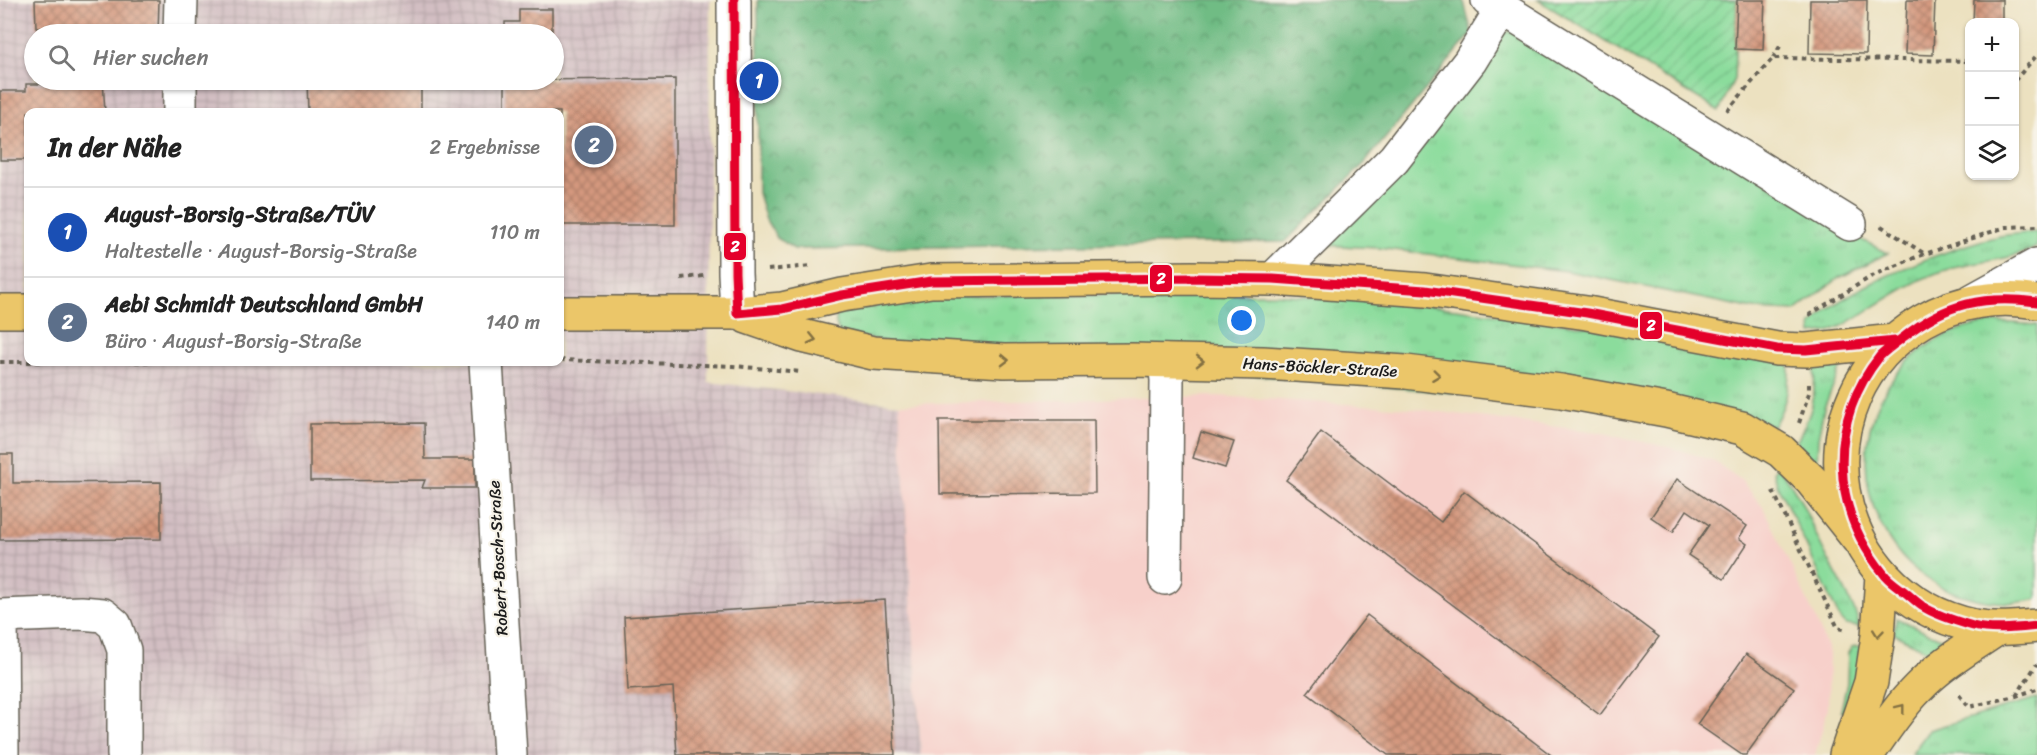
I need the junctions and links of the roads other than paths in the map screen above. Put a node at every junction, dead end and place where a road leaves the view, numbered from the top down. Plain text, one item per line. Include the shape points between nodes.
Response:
1 (181, 0) edge
2 (734, 0) edge
3 (1495, 4) edge
4 (180, 24) edge
5 (180, 90) edge
6 (180, 108) edge
7 (1850, 224) road end
8 (2037, 265) edge
9 (1273, 279) junction
10 (1970, 302) junction
11 (2037, 302) edge
12 (0, 311) edge
13 (24, 311) edge
14 (564, 313) edge
15 (736, 313) junction
16 (1894, 341) junction
17 (1165, 361) junction
18 (486, 366) edge
19 (1858, 539) junction
20 (1882, 575) junction
21 (1165, 578) dead end
22 (1, 616) edge
23 (2037, 626) edge
24 (1997, 629) junction
25 (2, 755) edge
26 (124, 755) edge
27 (510, 755) edge
28 (1846, 755) edge
29 (1867, 755) edge

1 - 4 street
2 - 15 street
3 - 7 street
3 - 9 street via 1470,61 1394,159
5 - 6 street
8 - 10 street
9 - 15 main road, Hans-Böckler-Straße via 931,281 782,309
9 - 16 main road, Hans-Böckler-Straße via 1425,290 1587,313 1777,349
10 - 11 main road
10 - 16 main road via 1930,317
12 - 13 main road
14 - 15 main road, Hans-Böckler-Straße
15 -> 17 main road, Hans-Böckler-Straße via 802,336 873,353 1004,361
16 - 19 main road via 1861,384 1843,434 1840,477 1846,509
17 -> 19 main road, Hans-Böckler-Straße via 1406,372 1561,391 1742,428 1781,451 1811,480
17 - 21 street
18 - 27 street, Robert-Bosch-Straße
19 - 20 main road
20 - 24 main road via 1915,603 1934,613
20 -> 28 main road via 1871,682
22 - 25 street
22 - 26 street via 81,613 103,615 115,625 124,650
23 - 24 main road
29 -> 24 main road via 1918,687

